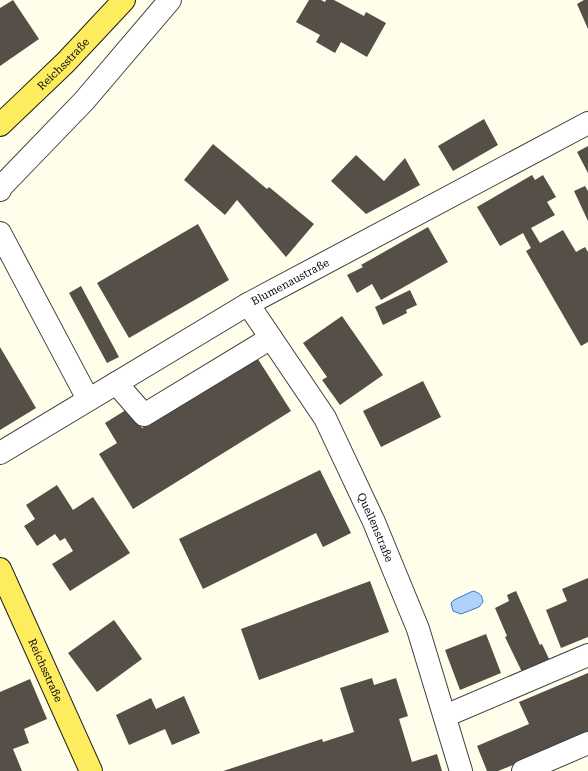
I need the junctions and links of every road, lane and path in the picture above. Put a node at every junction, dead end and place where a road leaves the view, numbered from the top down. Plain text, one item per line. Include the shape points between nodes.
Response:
1 (124, 0) edge
2 (170, 0) edge
3 (588, 123) edge
4 (0, 125) edge
5 (0, 190) edge
6 (0, 233) edge
7 (248, 304) junction
8 (271, 338) junction
9 (116, 383) junction
10 (88, 399) junction
11 (0, 453) edge
12 (0, 569) edge
13 (588, 655) edge
14 (445, 716) junction
15 (588, 743) edge
16 (91, 771) edge
17 (461, 771) edge
18 (523, 771) edge

1 - 4 main road, Reichsstraße via 66,62
2 - 5 street via 84,101
3 - 7 street, Blumenaustraße
6 - 10 street
7 - 8 street, Quellenstraße
7 - 9 street, Blumenaustraße
8 - 9 street via 144,415
8 - 14 street, Quellenstraße via 325,418 374,522 418,628
9 - 10 street, Blumenaustraße
10 - 11 street, Blumenaustraße
12 - 16 main road, Reichsstraße
13 - 14 street
14 - 17 street, Quellenstraße
15 - 18 street

